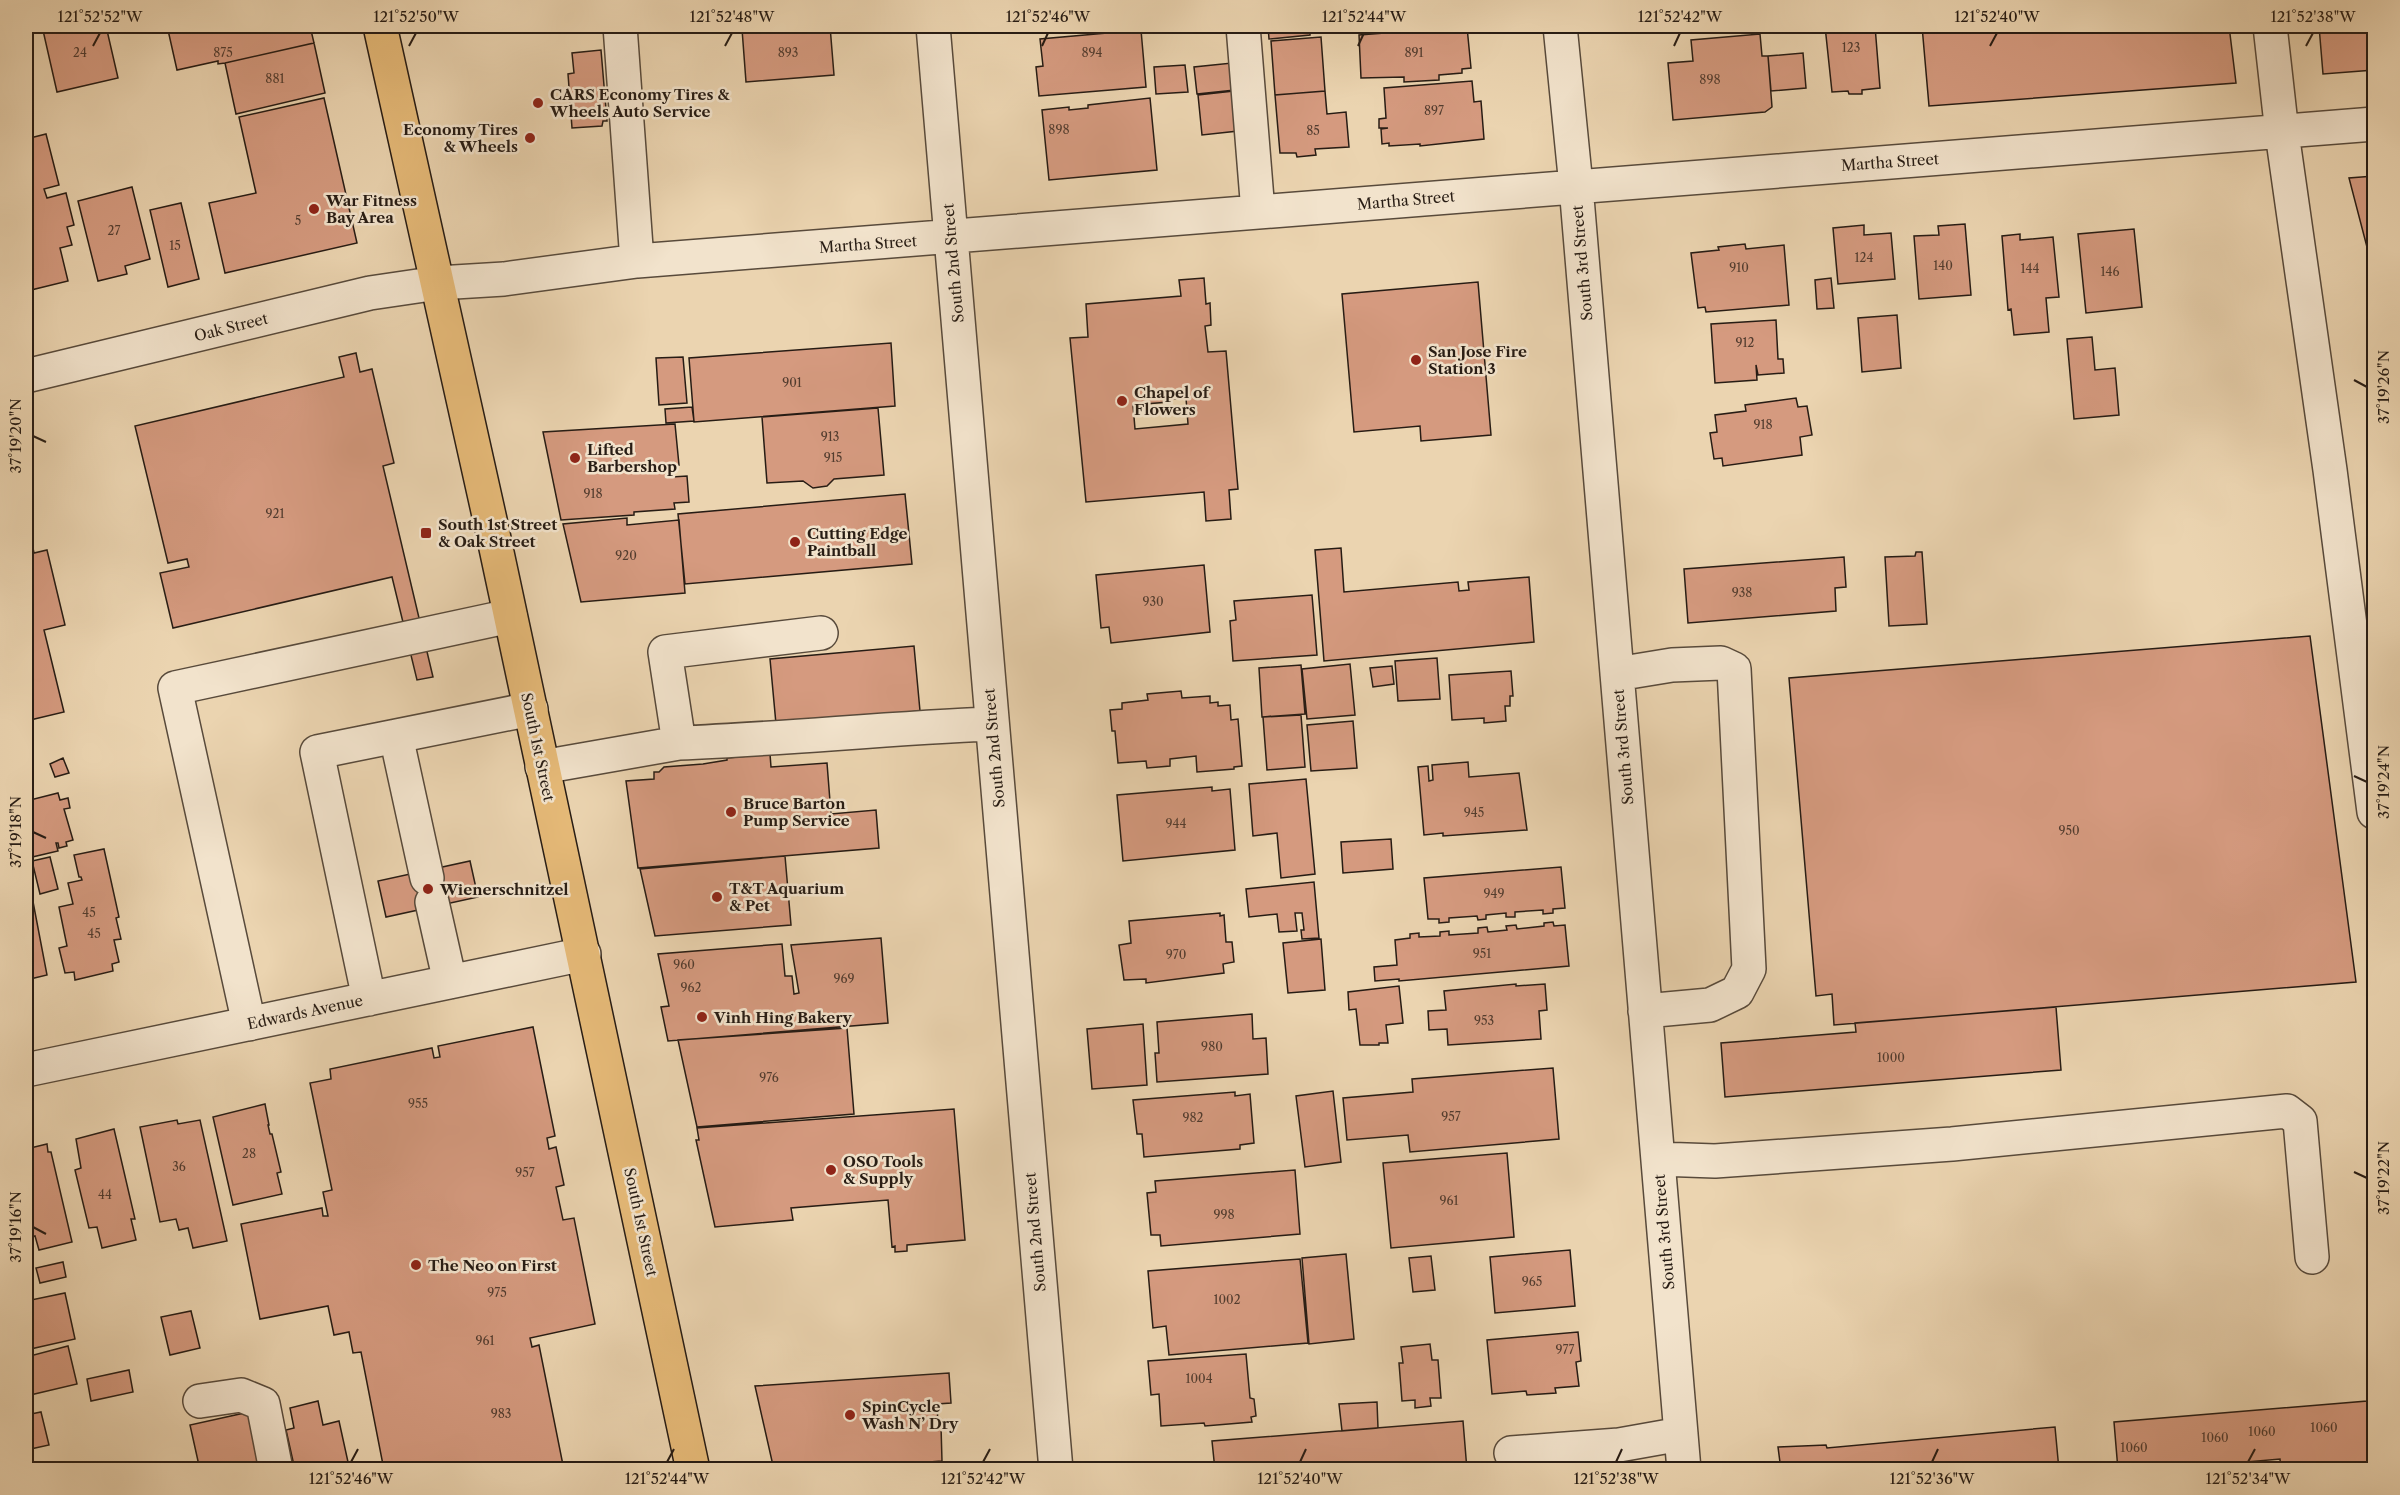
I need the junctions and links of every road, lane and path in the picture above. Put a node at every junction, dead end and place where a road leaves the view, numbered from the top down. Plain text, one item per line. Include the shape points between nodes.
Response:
1 (380, 26) edge
2 (620, 26) edge
3 (933, 26) edge
4 (1243, 26) edge
5 (1560, 26) edge
6 (2270, 26) edge
7 (2374, 124) edge
8 (2282, 133) junction
9 (1576, 186) junction
10 (1258, 212) junction
11 (951, 237) junction
12 (636, 261) junction
13 (438, 283) junction
14 (26, 376) edge
15 (510, 616) junction
16 (821, 633) dead end
17 (1617, 674) junction
18 (531, 709) junction
19 (992, 724) junction
20 (396, 736) junction
21 (680, 743) junction
22 (542, 767) junction
23 (2374, 812) edge
24 (584, 954) junction
25 (450, 982) junction
26 (369, 999) junction
27 (1645, 1011) junction
28 (249, 1024) junction
29 (26, 1070) edge
30 (1658, 1159) junction
31 (2312, 1257) dead end
32 (200, 1401) dead end
33 (1681, 1434) junction
34 (1511, 1453) dead end
35 (276, 1470) edge
36 (693, 1470) edge
37 (1056, 1470) edge
38 (1684, 1470) edge

1 - 13 main road, South 1st Street
2 - 12 street
3 - 11 street, South 2nd Street
4 - 10 street
5 - 9 street, South 3rd Street
6 - 8 street
7 - 8 street, Martha Street
8 - 9 street, Martha Street
8 - 23 street
9 - 10 street, Martha Street
9 - 17 street, South 3rd Street
10 - 11 street, Martha Street
11 - 12 street, Martha Street
11 - 19 street, South 2nd Street
12 - 13 street, Martha Street via 504,279
13 - 14 street, Oak Street via 370,293
13 - 15 main road, South 1st Street
15 - 18 main road, South 1st Street
15 - 28 street via 175,688
16 - 21 street via 664,652
17 - 27 street, South 3rd Street
17 - 27 street via 1672,665 1721,663 1734,669 1749,969 1737,992 1710,1005
18 - 20 street
18 - 22 main road, South 1st Street
19 - 21 street
19 - 37 street, South 2nd Street
20 - 25 street
20 - 26 street via 317,753
21 - 22 street
22 - 24 main road, South 1st Street
24 - 25 street, Edwards Avenue
24 - 36 main road, South 1st Street
25 - 26 street, Edwards Avenue
26 - 28 street, Edwards Avenue
27 - 30 street, South 3rd Street
28 - 29 street, Edwards Avenue
30 - 31 street via 1715,1161 1940,1145 2287,1111 2300,1121
30 - 33 street, South 3rd Street
32 - 35 street via 241,1395 263,1404
33 - 34 street via 1619,1445
33 - 38 street, South 3rd Street

